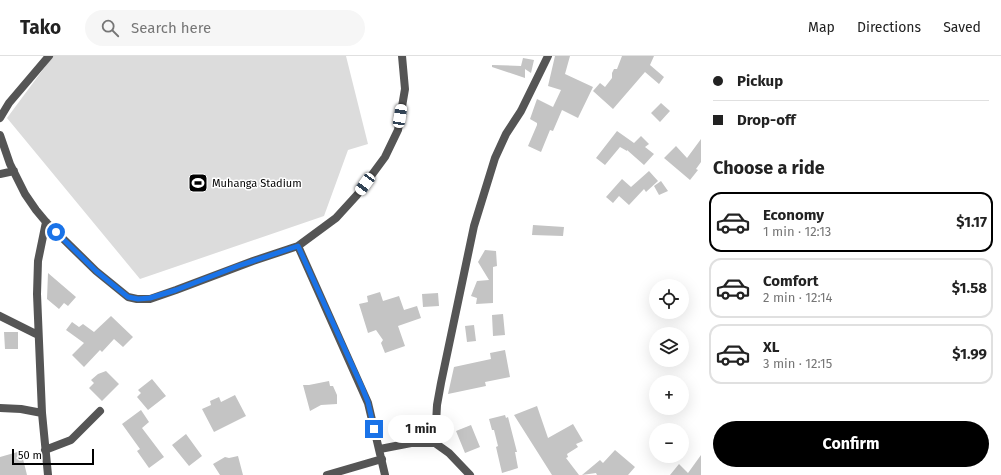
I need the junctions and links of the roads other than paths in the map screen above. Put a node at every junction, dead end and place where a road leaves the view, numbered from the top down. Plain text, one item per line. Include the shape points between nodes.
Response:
1 (49, 56) edge
2 (402, 56) edge
3 (548, 56) edge
4 (0, 118) edge
5 (0, 135) edge
6 (14, 171) junction
7 (0, 174) edge
8 (46, 222) junction
9 (298, 246) junction
10 (0, 316) edge
11 (38, 335) junction
12 (0, 408) edge
13 (100, 411) dead end
14 (42, 413) junction
15 (435, 443) junction
16 (380, 449) junction
17 (45, 450) junction
18 (382, 459) junction
19 (48, 475) edge
20 (327, 475) edge
21 (385, 475) edge
22 (470, 475) edge

1 - 4 street via 9,103
2 - 9 street via 405,89 398,130 385,157 336,218
3 - 15 street via 495,158 476,220 440,383
5 - 6 street
6 - 7 street
6 - 8 street via 25,194
8 - 9 street via 96,271 128,297 138,299 176,290
8 - 11 street via 38,261
9 - 16 street via 362,387
10 - 11 street
11 - 14 street
12 - 14 street
13 - 17 street via 71,440
14 - 17 street
15 - 16 street via 412,443
15 - 22 street
16 - 18 street
17 - 19 street
18 - 20 street
18 - 21 street

